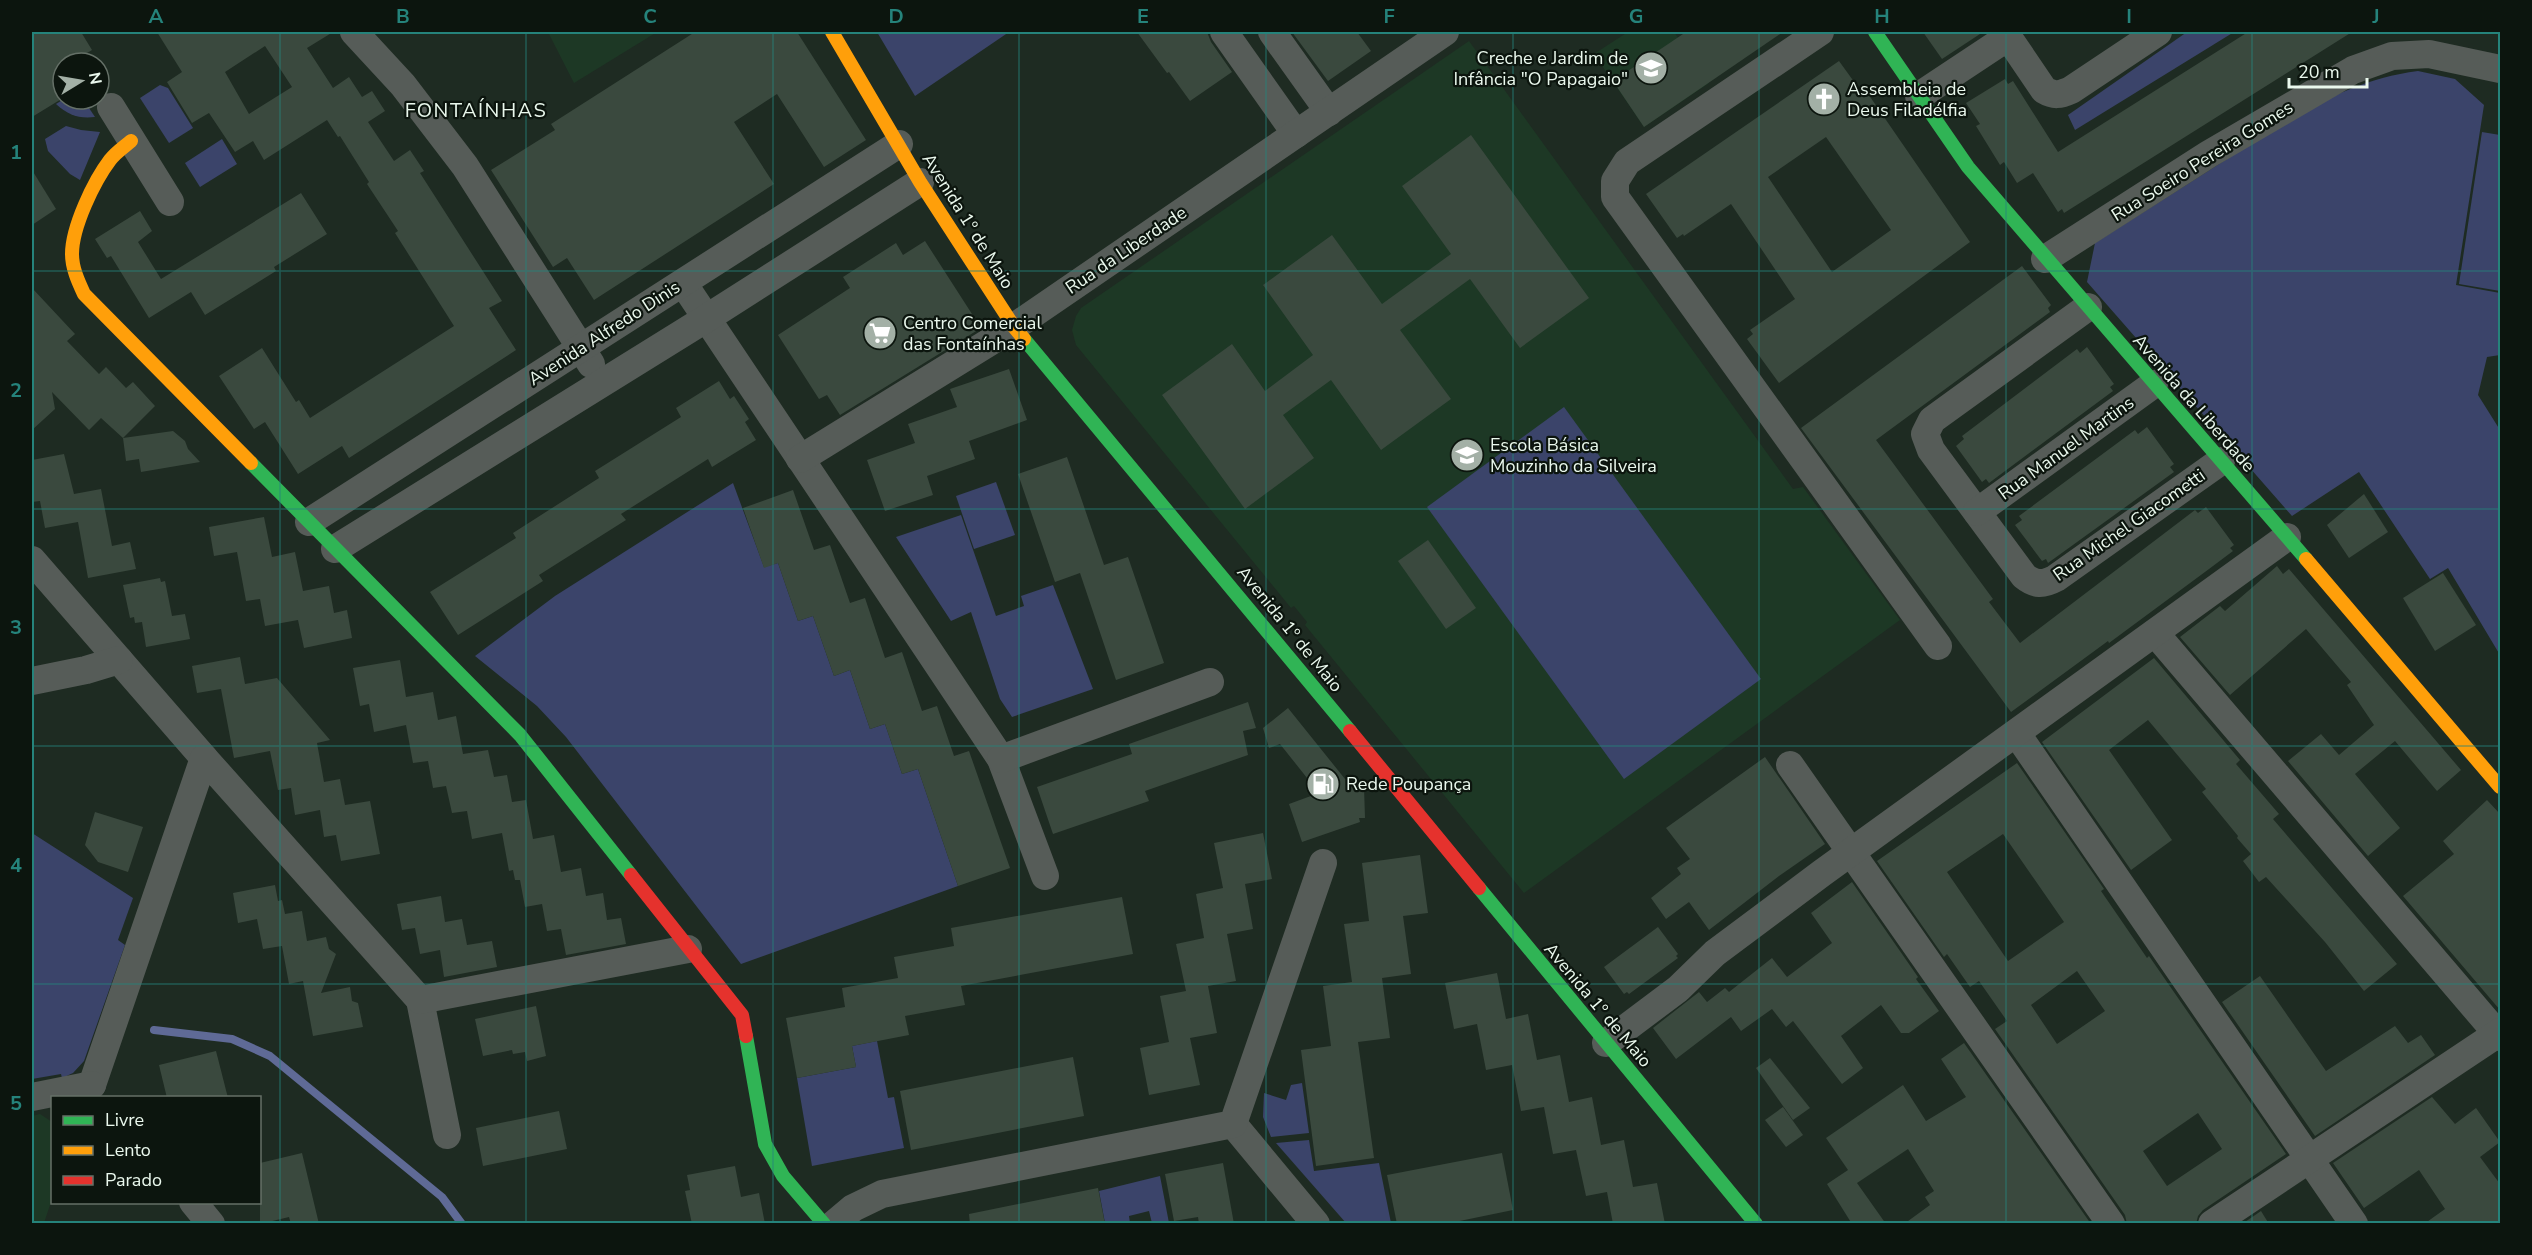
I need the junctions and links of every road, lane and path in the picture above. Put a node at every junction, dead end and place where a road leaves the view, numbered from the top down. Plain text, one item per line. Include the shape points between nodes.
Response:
1 (354, 32) edge
2 (832, 32) edge
3 (1224, 32) edge
4 (1272, 32) edge
5 (1445, 32) edge
6 (1820, 32) edge
7 (1875, 32) edge
8 (2158, 32) edge
9 (2012, 34) edge
10 (2500, 69) edge
11 (1919, 96) junction
12 (111, 107) dead end
13 (1329, 112) junction
14 (1296, 134) junction
15 (130, 141) junction
16 (899, 144) junction
17 (920, 182) junction
18 (170, 202) dead end
19 (2045, 259) junction
20 (683, 283) junction
21 (2088, 307) junction
22 (707, 318) junction
23 (1014, 327) junction
24 (582, 348) junction
25 (603, 382) junction
26 (2154, 384) junction
27 (800, 459) junction
28 (2221, 461) junction
29 (1977, 512) junction
30 (309, 522) junction
31 (2287, 537) junction
32 (335, 549) junction
33 (32, 560) edge
34 (2155, 633) junction
35 (1938, 646) dead end
36 (119, 660) junction
37 (32, 681) edge
38 (1210, 682) dead end
39 (2017, 734) junction
40 (204, 758) junction
41 (1001, 759) junction
42 (1790, 765) dead end
43 (2500, 787) edge
44 (1851, 852) junction
45 (1323, 863) dead end
46 (1045, 876) dead end
47 (688, 949) junction
48 (420, 1000) junction
49 (2500, 1034) edge
50 (1606, 1043) junction
51 (97, 1091) edge
52 (32, 1097) edge
53 (1233, 1124) junction
54 (447, 1135) dead end
55 (2310, 1159) junction
56 (194, 1204) edge
57 (211, 1224) edge
58 (824, 1224) edge
59 (834, 1224) edge
60 (1316, 1224) edge
61 (1756, 1224) edge
62 (2111, 1224) edge
63 (2212, 1224) edge
64 (2354, 1224) edge

1 - 24 street via 403,85 465,166
2 - 16 street, Avenida 1º de Maio
3 - 14 street
4 - 13 street
5 - 13 street, Rua da Liberdade
6 - 35 street via 1627,162 1615,181 1615,197
7 - 11 street, Avenida da Liberdade
8 - 9 street via 2060,95 2044,90
9 - 11 street
10 - 19 street, Rua Soeiro Pereira Gomes via 2429,54 2392,56 2353,70 2209,154
11 - 19 street, Avenida da Liberdade via 1968,167
12 - 15 street
13 - 14 street, Rua da Liberdade
14 - 23 street, Rua da Liberdade
15 - 18 street
15 - 30 street via 101,173 75,232 72,262 76,279 94,306
16 - 17 street, Avenida 1º de Maio
16 - 20 street, Avenida Alfredo Dinis
17 - 22 street
17 - 23 street, Avenida 1º de Maio
19 - 21 street, Avenida da Liberdade
20 - 22 street
20 - 24 street, Avenida Alfredo Dinis
21 - 26 street, Avenida da Liberdade
21 - 29 street, Rua Michel Giacometti via 1932,420 1928,427 1925,434 1931,450
22 - 25 street
22 - 27 street
23 - 27 street, Rua da Liberdade
23 - 50 street, Avenida 1º de Maio via 1182,525
24 - 25 street
24 - 30 street, Avenida Alfredo Dinis
25 - 32 street
26 - 28 street, Avenida da Liberdade
26 - 29 street, Rua Manuel Martins
27 - 41 street
28 - 29 street, Rua Michel Giacometti via 2039,585 2024,576
28 - 31 street, Avenida da Liberdade
30 - 32 street
31 - 34 street
31 - 43 street, Avenida da Liberdade
32 - 47 street via 520,735
33 - 36 street
34 - 39 street
34 - 49 street
36 - 37 street
36 - 40 street
38 - 41 street
39 - 44 street
39 - 55 street
40 - 48 street
40 - 51 street
41 - 46 street
42 - 44 street
44 - 50 street via 1714,953 1678,989
44 - 62 street
45 - 53 street
47 - 48 street
47 - 58 street via 742,1015 765,1144 786,1181
48 - 54 street
49 - 55 street
50 - 61 street, Avenida 1º de Maio
51 - 52 street
53 - 59 street via 882,1194 853,1208
53 - 60 street
55 - 63 street
55 - 64 street
56 - 57 street

